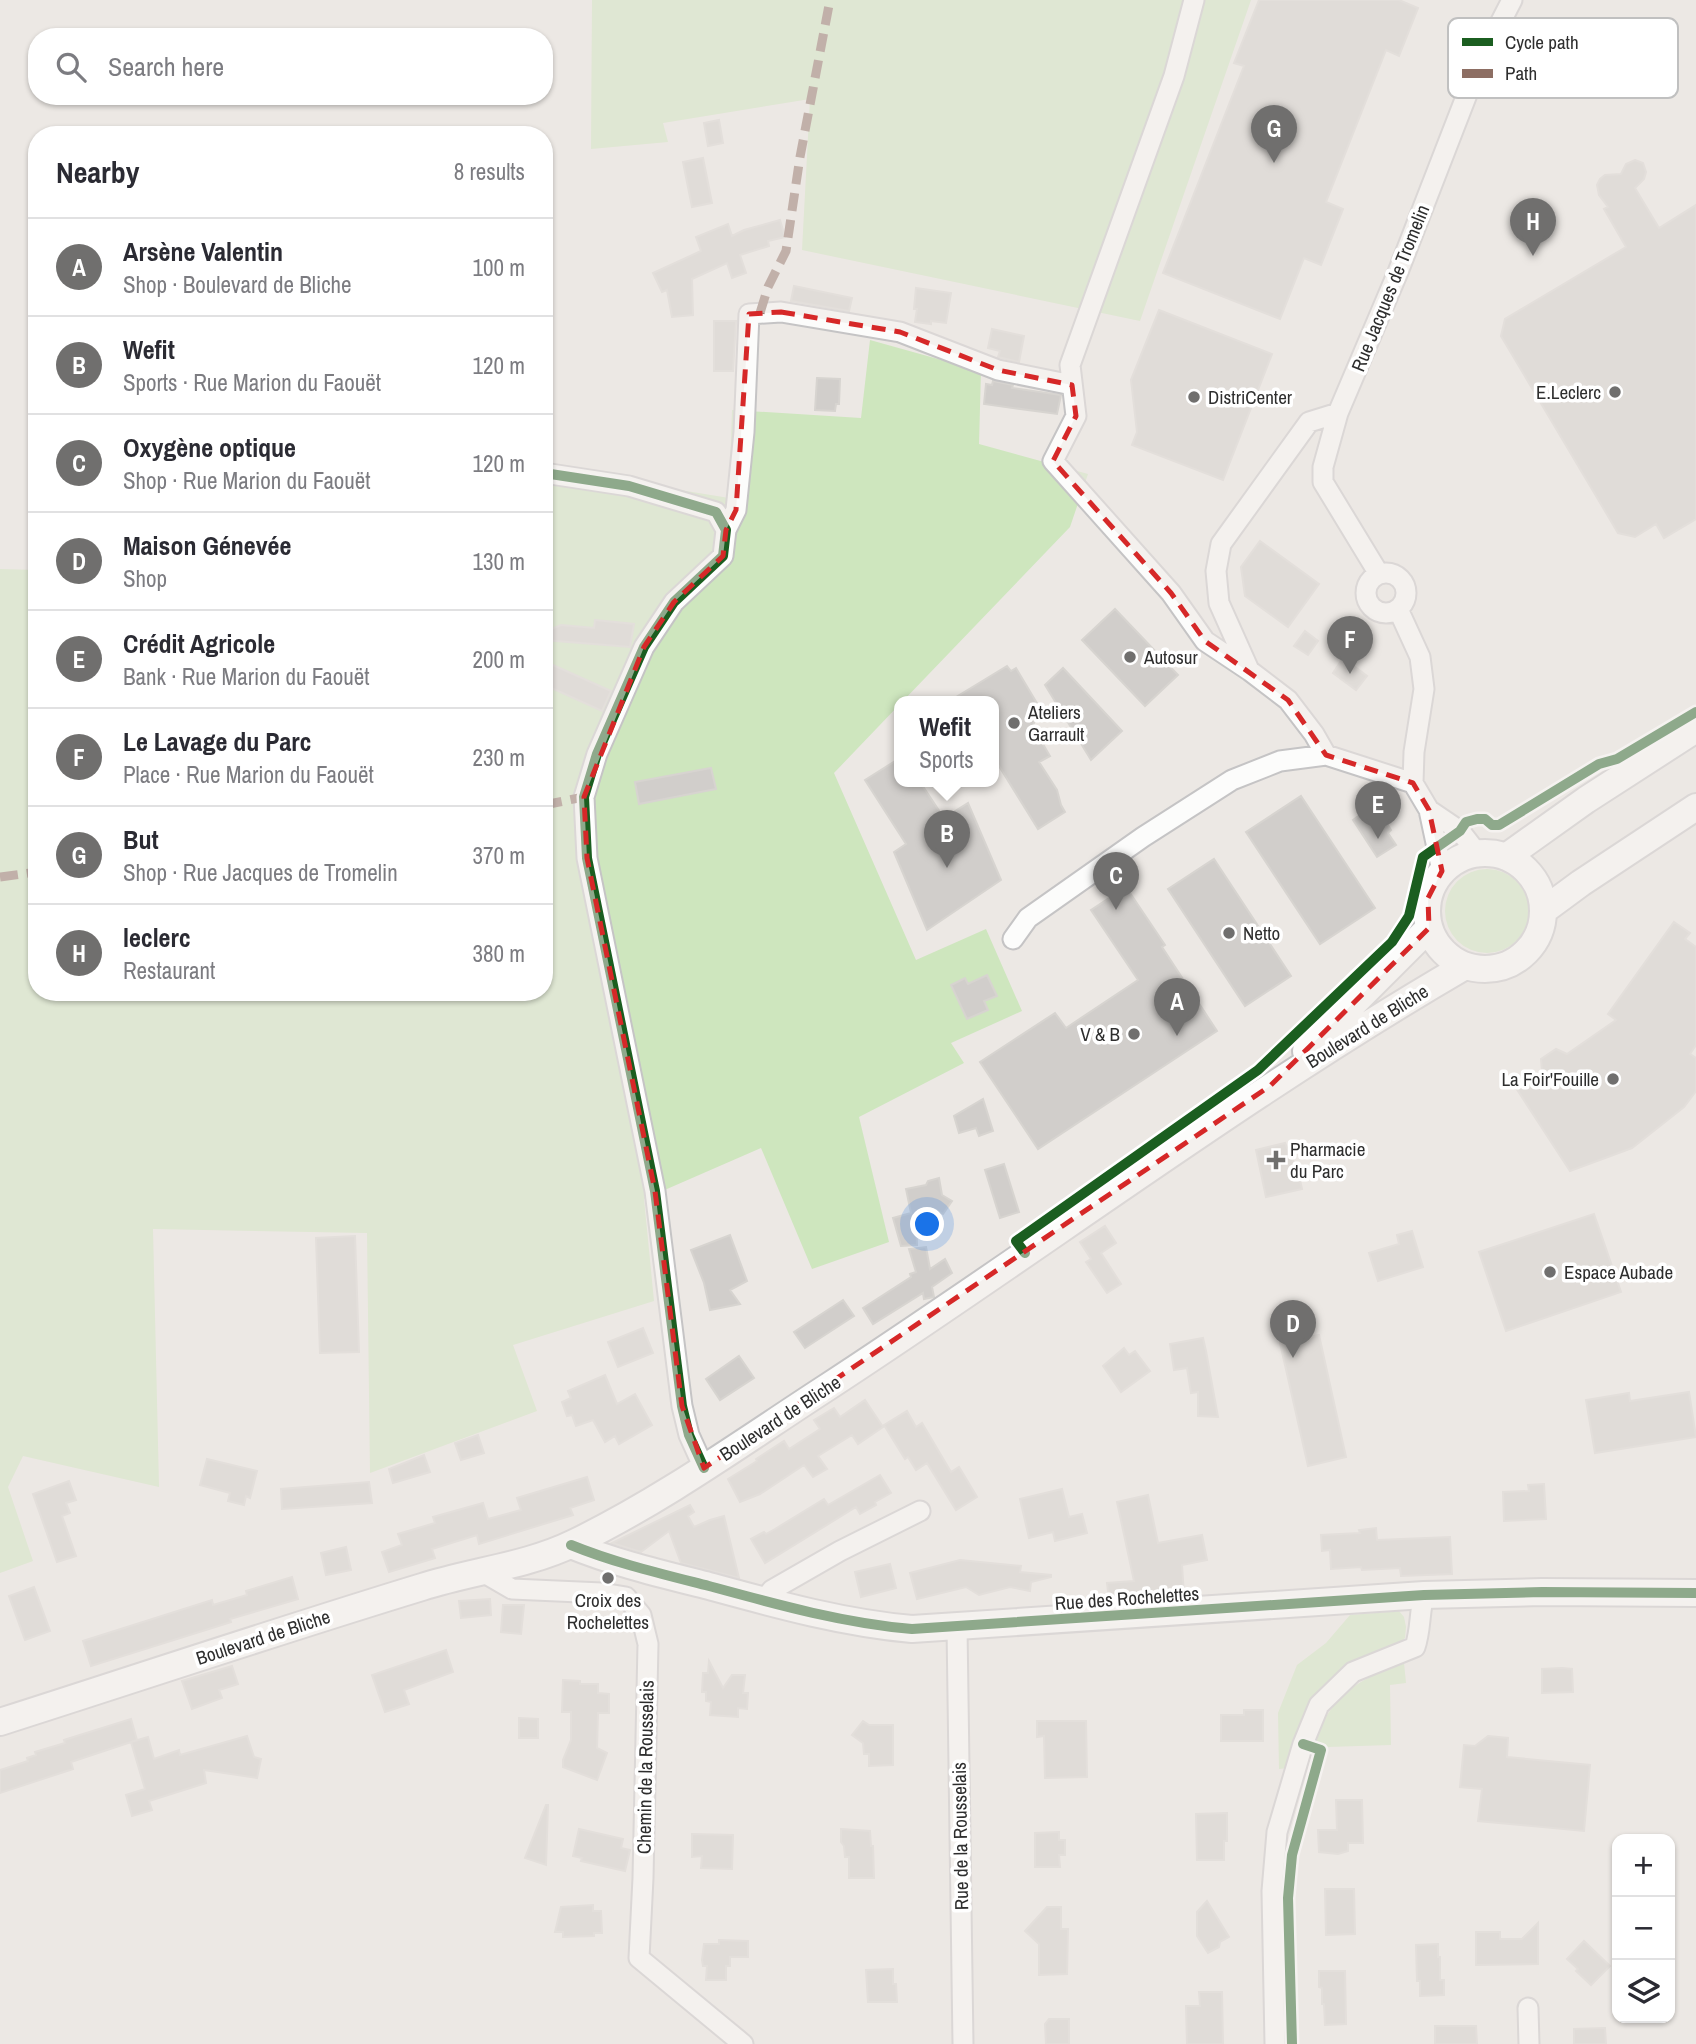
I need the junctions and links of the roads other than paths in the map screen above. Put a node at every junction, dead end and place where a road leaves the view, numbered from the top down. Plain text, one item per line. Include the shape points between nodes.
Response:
1 (1194, 0) edge
2 (1512, 0) edge
3 (1503, 18) edge
4 (1466, 98) edge
5 (1072, 385) junction
6 (1338, 413) junction
7 (553, 474) edge
8 (726, 530) junction
9 (1379, 574) junction
10 (1398, 610) junction
11 (1250, 671) junction
12 (1696, 729) edge
13 (1326, 755) junction
14 (1413, 783) junction
15 (1696, 807) edge
16 (1429, 810) junction
17 (1477, 853) junction
18 (1506, 857) junction
19 (1443, 871) junction
20 (1543, 911) junction
21 (1429, 928) junction
22 (1013, 939) dead end
23 (1465, 966) junction
24 (1270, 1086) junction
25 (704, 1468) junction
26 (920, 1511) dead end
27 (570, 1545) junction
28 (481, 1571) junction
29 (1696, 1593) edge
30 (1424, 1595) junction
31 (764, 1600) junction
32 (957, 1627) junction
33 (0, 1722) edge
34 (1528, 2008) dead end
35 (743, 2044) edge
36 (963, 2044) edge
37 (1275, 2044) edge
38 (1529, 2044) edge

1 - 5 street via 1174,76 1070,365
2 - 3 street, Rue Jacques de Tromelin
4 - 6 street, Rue Jacques de Tromelin
5 - 8 street via 998,370 900,332 781,312 749,314 736,510
5 - 11 street via 1076,416 1053,461 1171,593 1205,641
6 - 9 street, Rue Jacques de Tromelin via 1322,482
6 - 11 street via 1309,422 1221,544 1216,571 1219,603
7 - 8 street via 629,486 679,500 716,512
8 - 25 street via 723,556 674,602 644,647 597,754 584,797 587,858 655,1191 682,1406
9 - 10 street via 1392,574 1403,582 1406,597
9 - 10 street via 1366,586 1367,603 1381,613
10 - 14 street via 1420,657 1424,689
11 - 13 street via 1288,700
12 - 18 main road
13 - 14 street
13 - 22 street via 1280,761 1232,779 1028,918
14 - 16 street
15 - 20 main road
16 - 17 street via 1460,831
16 - 19 street
17 - 18 main road
17 - 19 main road via 1458,859
18 - 20 main road via 1533,878
19 - 21 main road via 1428,898
20 - 23 main road via 1540,929 1522,956 1494,968
21 - 23 main road via 1443,951
21 - 24 main road, Boulevard de Bliche
23 - 24 main road, Boulevard de Bliche
24 - 25 main road, Boulevard de Bliche via 900,1340
25 - 27 main road, Boulevard de Bliche
26 - 31 street via 840,1551 772,1590
27 - 28 main road, Boulevard de Bliche
27 - 31 main road, Rue des Rochelettes
28 - 33 main road, Boulevard de Bliche
28 - 35 street, Chemin de la Rousselais via 512,1588 626,1597 641,1615 648,1644 639,1958
29 - 30 main road, Rue des Rochelettes
30 - 32 main road, Rue des Rochelettes
30 - 37 street via 1415,1647 1353,1672 1319,1704 1303,1744 1277,1832 1272,1891
31 - 32 main road, Rue des Rochelettes via 875,1626
32 - 36 street, Rue de la Rousselais
34 - 38 street

